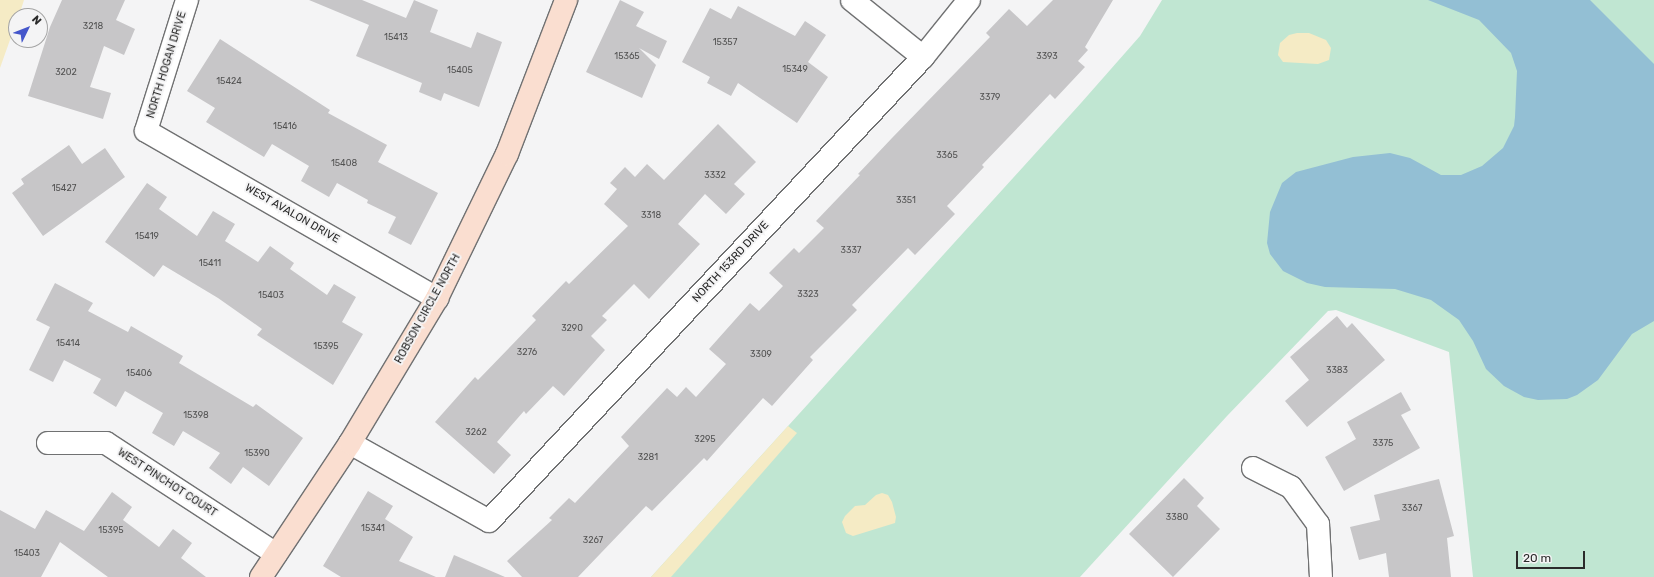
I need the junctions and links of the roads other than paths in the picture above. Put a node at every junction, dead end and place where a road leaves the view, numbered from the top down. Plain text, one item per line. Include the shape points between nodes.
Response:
1 (187, 0) edge
2 (566, 0) edge
3 (852, 0) edge
4 (970, 0) edge
5 (923, 57) junction
6 (146, 131) joint
7 (437, 298) junction
8 (48, 443) dead end
9 (350, 443) junction
10 (1253, 468) dead end
11 (276, 554) junction
12 (261, 577) edge
13 (1321, 577) edge

1 - 6 street, NORTH HOGAN DRIVE
2 - 7 street, ROBSON CIRCLE NORTH via 507,154
3 - 5 street
4 - 5 street, NORTH 153RD DRIVE
5 - 9 street, NORTH 153RD DRIVE via 489,521
6 - 7 street, WEST AVALON DRIVE
7 - 9 street, ROBSON CIRCLE NORTH
8 - 11 street, WEST PINCHOT COURT via 106,443
9 - 11 street, ROBSON CIRCLE NORTH
10 - 13 street via 1291,487 1318,524
11 - 12 street, ROBSON CIRCLE NORTH

